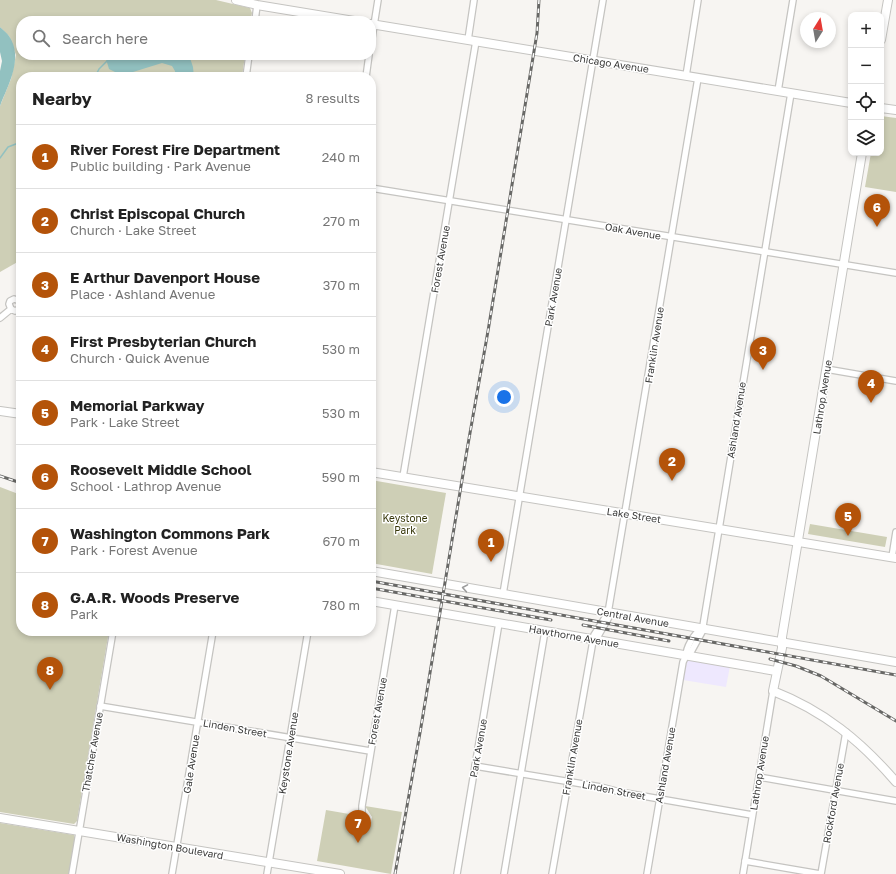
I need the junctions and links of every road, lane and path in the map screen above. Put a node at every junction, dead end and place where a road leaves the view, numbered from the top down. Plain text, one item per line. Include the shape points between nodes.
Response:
1 (236, 0) edge
2 (378, 0) edge
3 (474, 0) edge
4 (603, 0) edge
5 (698, 0) edge
6 (793, 0) edge
7 (888, 0) edge
8 (258, 3) edge
9 (256, 16) edge
10 (327, 16) edge
11 (375, 16) edge
12 (884, 23) edge
13 (376, 24) edge
14 (472, 40) junction
15 (248, 60) edge
16 (368, 60) edge
17 (593, 60) junction
18 (247, 72) edge
19 (367, 72) edge
20 (686, 76) junction
21 (698, 78) junction
22 (778, 91) junction
23 (791, 93) junction
24 (848, 102) edge
25 (884, 108) edge
26 (896, 110) edge
27 (862, 156) edge
28 (376, 189) edge
29 (450, 200) junction
30 (567, 220) junction
31 (672, 237) junction
32 (764, 252) junction
33 (844, 265) junction
34 (896, 274) edge
35 (11, 309) dead end
36 (0, 318) edge
37 (826, 369) junction
38 (896, 381) edge
39 (0, 411) edge
40 (16, 413) edge
41 (376, 473) edge
42 (403, 477) junction
43 (520, 496) junction
44 (626, 513) junction
45 (718, 529) junction
46 (896, 532) edge
47 (798, 542) junction
48 (894, 557) edge
49 (376, 572) edge
50 (504, 594) junction
51 (376, 602) edge
52 (395, 605) junction
53 (608, 613) junction
54 (500, 622) junction
55 (701, 629) junction
56 (545, 631) junction
57 (112, 636) edge
58 (212, 636) edge
59 (307, 636) edge
60 (593, 640) junction
61 (781, 642) junction
62 (686, 656) junction
63 (896, 662) edge
64 (776, 671) junction
65 (773, 691) junction
66 (100, 706) junction
67 (198, 722) junction
68 (846, 732) junction
69 (290, 737) junction
70 (370, 751) junction
71 (475, 766) junction
72 (522, 774) junction
73 (759, 778) junction
74 (568, 782) junction
75 (896, 782) edge
76 (835, 791) junction
77 (659, 799) junction
78 (896, 801) edge
79 (752, 815) junction
80 (0, 818) edge
81 (362, 818) dead end
82 (79, 830) junction
83 (177, 847) junction
84 (745, 861) junction
85 (270, 862) junction
86 (72, 874) edge
87 (172, 874) edge
88 (267, 874) edge
89 (340, 874) edge
90 (457, 874) edge
91 (504, 874) edge
92 (552, 874) edge
93 (647, 874) edge
94 (743, 874) edge
95 (820, 874) edge

1 - 8 street
2 - 11 street
3 - 14 street, Forest Avenue
4 - 17 street, Park Avenue
5 - 20 street
6 - 22 street
7 - 12 street
8 - 9 street
8 - 10 street
13 - 14 street, Chicago Avenue
14 - 17 street, Chicago Avenue
14 - 29 street, Forest Avenue
15 - 18 street
16 - 19 street
17 - 20 street, Chicago Avenue
17 - 30 street, Park Avenue
20 - 21 street, Chicago Avenue
21 - 22 street, Chicago Avenue
21 - 31 street, Franklin Avenue
22 - 23 street, Chicago Avenue
23 - 24 street, Chicago Avenue
23 - 32 street, Ashland Avenue
25 - 26 street
27 - 33 street, Lathrop Avenue
28 - 29 street, Oak Avenue
29 - 30 street, Oak Avenue
29 - 42 street, Forest Avenue
30 - 31 street, Oak Avenue
30 - 43 street, Park Avenue
31 - 32 street, Oak Avenue
31 - 44 street, Franklin Avenue
32 - 33 street, Oak Avenue
32 - 45 street, Ashland Avenue
33 - 34 street, Oak Avenue
33 - 37 street, Lathrop Avenue
35 - 36 street
37 - 38 street
37 - 47 street, Lathrop Avenue
39 - 40 street
41 - 42 street, Lake Street
42 - 43 street, Lake Street
43 - 44 street, Lake Street
43 - 50 street, Park Avenue
44 - 45 street, Lake Street
44 - 53 street, Franklin Avenue
45 - 47 street, Lake Street
45 - 55 street, Ashland Avenue
46 - 48 street
47 - 48 street, Lake Street
47 - 61 street, Lathrop Avenue
50 -> 49 street, Central Avenue
50 - 53 street, Central Avenue
51 - 52 street, Hawthorne Avenue
52 - 54 street, Hawthorne Avenue
52 - 70 street, Forest Avenue
53 - 55 street, Central Avenue
53 - 60 street, Franklin Avenue via 609,617
54 - 56 street, Hawthorne Avenue
54 - 71 street, Park Avenue
55 - 61 street, Central Avenue
55 - 62 street, Ashland Avenue via 702,632 691,652
56 - 60 street, Hawthorne Avenue
56 - 72 street
57 - 66 street, Thatcher Avenue
58 - 67 street, Gale Avenue
59 - 69 street, Keystone Avenue
60 - 62 street, Hawthorne Avenue
60 - 74 street, Franklin Avenue
61 - 63 street, Central Avenue
61 - 64 street, Lathrop Avenue via 779,667
62 - 64 street, Hawthorne Avenue
62 - 77 street, Ashland Avenue
64 - 65 street, Lathrop Avenue
65 - 68 street via 814,710
65 - 73 street, Lathrop Avenue
66 - 67 street, Linden Street
66 - 82 street, Thatcher Avenue
67 - 69 street, Linden Street
67 - 83 street, Gale Avenue
68 - 75 street
68 - 76 street, Rockford Avenue
69 - 70 street, Linden Street
69 - 85 street, Keystone Avenue
70 - 81 street, Forest Avenue
71 - 72 street, Linden Street
71 - 90 street, Park Avenue
72 - 74 street, Linden Street
72 - 91 street
73 - 76 street
73 - 79 street, Lathrop Avenue
74 - 77 street, Linden Street
74 - 92 street, Franklin Avenue
76 - 78 street
76 - 95 street, Rockford Avenue
77 - 79 street, Linden Street
77 - 93 street, Ashland Avenue
79 - 84 street, Lathrop Avenue
80 - 82 street, Washington Boulevard
82 - 83 street, Washington Boulevard
82 - 86 street, Thatcher Avenue
83 - 85 street, Washington Boulevard
83 - 87 street, Gale Avenue
84 - 94 street, Lathrop Avenue
84 - 95 street
85 - 88 street, Keystone Avenue
85 - 89 street, Washington Boulevard

